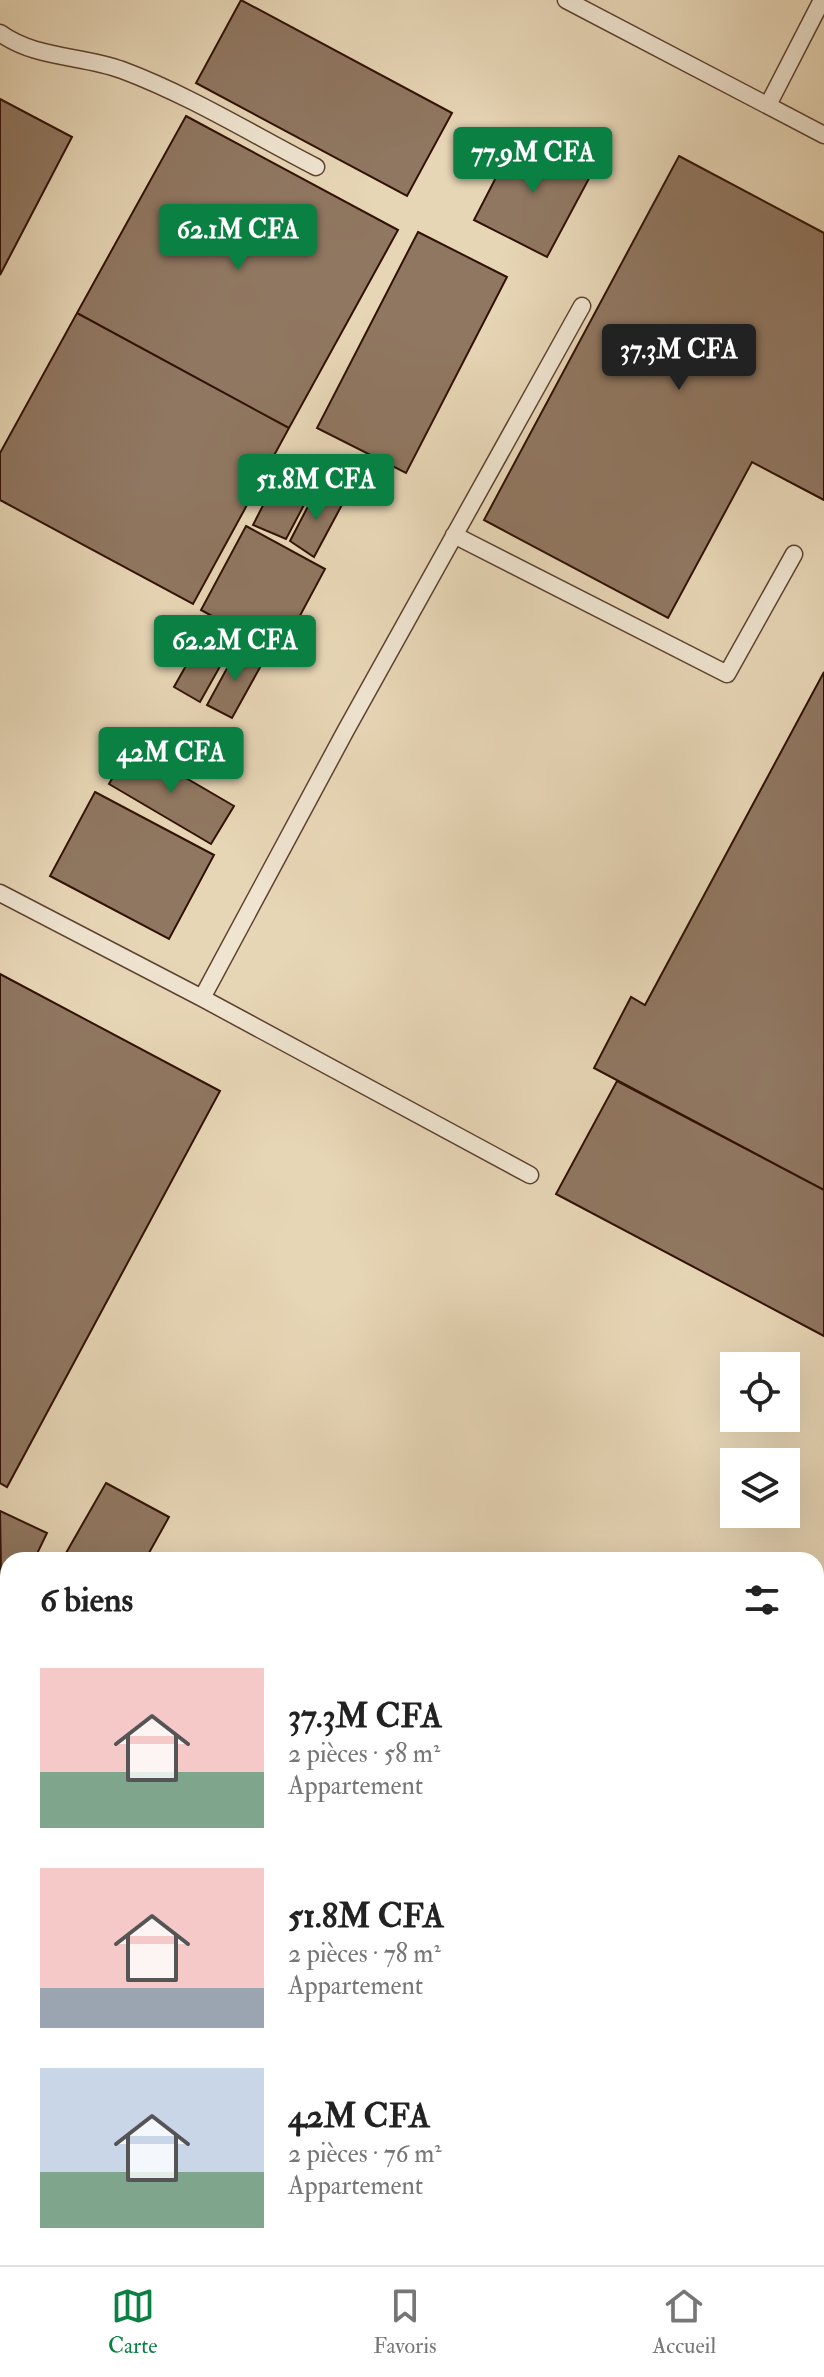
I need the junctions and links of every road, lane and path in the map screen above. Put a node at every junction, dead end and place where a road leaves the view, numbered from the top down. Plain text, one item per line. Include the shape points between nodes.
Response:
1 (566, 0) edge
2 (822, 0) edge
3 (0, 33) edge
4 (768, 105) junction
5 (824, 135) edge
6 (316, 167) dead end
7 (582, 306) dead end
8 (454, 535) junction
9 (794, 554) dead end
10 (0, 893) edge
11 (202, 998) junction
12 (530, 1175) dead end

1 - 4 lane
2 - 4 lane
3 - 6 lane via 15,44 103,63 163,87
4 - 5 lane
7 - 8 lane
8 - 9 lane via 727,674
8 - 11 lane
10 - 11 lane
11 - 12 lane

